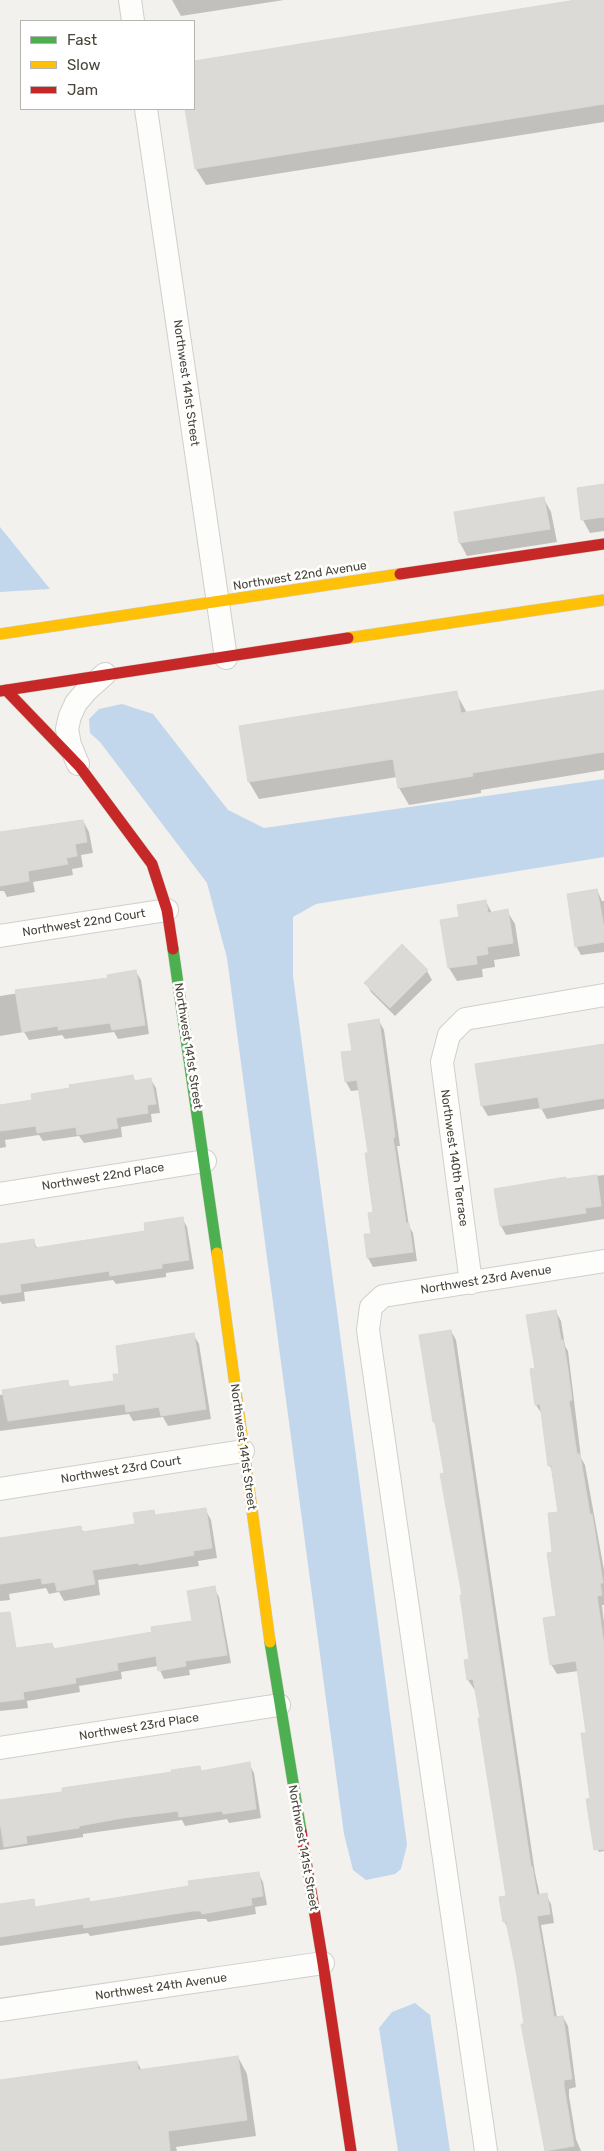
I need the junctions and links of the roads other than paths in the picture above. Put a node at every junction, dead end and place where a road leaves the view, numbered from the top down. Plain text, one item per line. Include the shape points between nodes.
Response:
1 (130, 0) edge
2 (133, 20) edge
3 (146, 110) edge
4 (604, 544) edge
5 (604, 600) edge
6 (218, 602) junction
7 (0, 634) edge
8 (226, 658) junction
9 (106, 674) junction
10 (3, 690) edge
11 (80, 767) junction
12 (167, 910) junction
13 (0, 936) edge
14 (604, 995) edge
15 (205, 1161) junction
16 (0, 1194) edge
17 (604, 1261) edge
18 (471, 1283) junction
19 (243, 1451) junction
20 (0, 1489) edge
21 (279, 1705) junction
22 (0, 1748) edge
23 (323, 1963) junction
24 (0, 2010) edge
25 (351, 2151) edge
26 (486, 2151) edge

1 - 2 street
3 - 6 street, Northwest 141st Street
4 - 6 street, Northwest 22nd Avenue
5 - 8 street
6 - 7 street, Northwest 22nd Avenue
6 - 8 street, Northwest 141st Street
8 - 9 street
9 - 10 street
9 - 11 street, Northwest 141st Street via 87,690 70,716 67,729 70,746
10 - 11 street, Northwest 141st Street
11 - 12 street, Northwest 141st Street via 152,864
12 - 13 street, Northwest 22nd Court
12 - 15 street, Northwest 141st Street
14 - 18 street, Northwest 140th Terrace via 465,1019 449,1035 442,1062
15 - 16 street, Northwest 22nd Place
15 - 19 street, Northwest 141st Street
17 - 18 street, Northwest 23rd Avenue
18 - 26 street, Northwest 23rd Avenue via 383,1296 371,1307 368,1330
19 - 20 street, Northwest 23rd Court
19 - 21 street, Northwest 141st Street
21 - 22 street, Northwest 23rd Place
21 - 23 street, Northwest 141st Street
23 - 24 street, Northwest 24th Avenue
23 - 25 street, Northwest 141st Street

